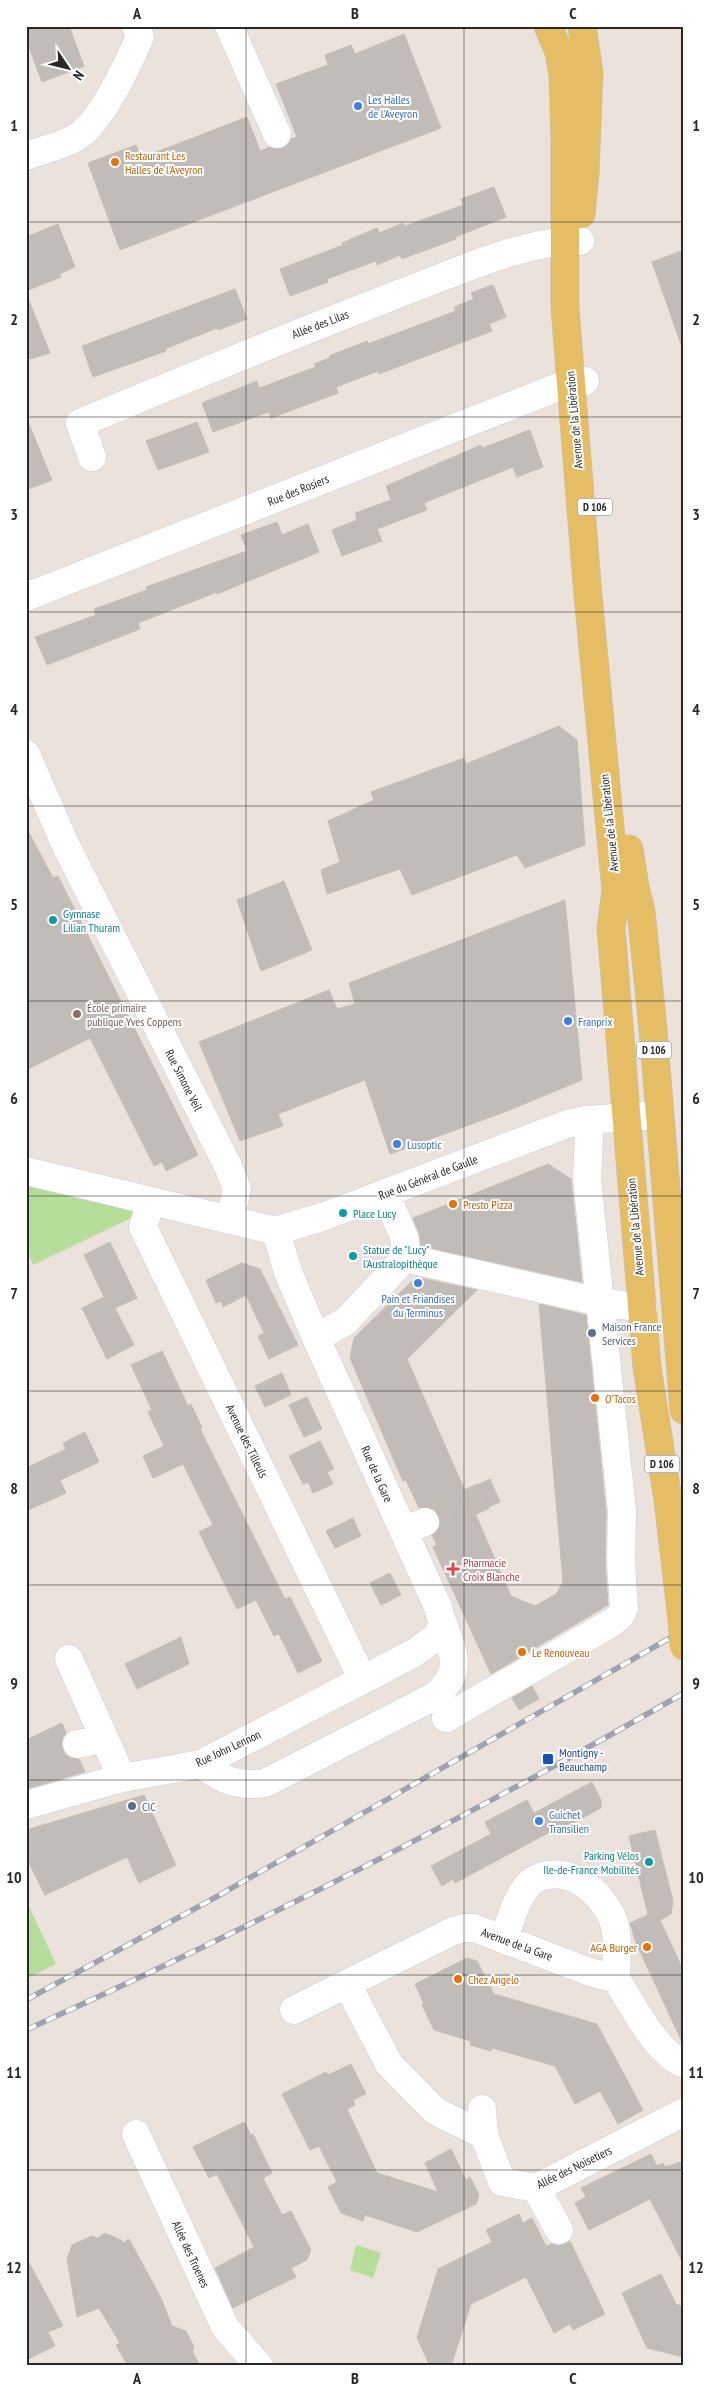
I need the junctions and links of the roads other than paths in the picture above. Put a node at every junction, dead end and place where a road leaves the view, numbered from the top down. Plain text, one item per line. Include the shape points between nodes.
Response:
1 (229, 26) edge
2 (548, 26) edge
3 (582, 26) edge
4 (141, 30) edge
5 (277, 134) dead end
6 (26, 156) edge
7 (573, 241) junction
8 (578, 382) junction
9 (92, 457) dead end
10 (26, 597) edge
11 (26, 754) edge
12 (659, 1115) junction
13 (626, 1117) junction
14 (589, 1136) dead end
15 (26, 1171) edge
16 (385, 1194) junction
17 (151, 1202) junction
18 (230, 1219) junction
19 (276, 1231) junction
20 (405, 1258) junction
21 (600, 1302) junction
22 (643, 1320) junction
23 (680, 1329) edge
24 (316, 1338) junction
25 (684, 1410) edge
26 (442, 1627) junction
27 (683, 1634) edge
28 (69, 1659) dead end
29 (363, 1680) junction
30 (446, 1718) dead end
31 (104, 1739) junction
32 (77, 1744) dead end
33 (201, 1764) junction
34 (122, 1778) junction
35 (26, 1805) edge
36 (504, 1938) junction
37 (616, 1979) junction
38 (347, 1984) junction
39 (294, 2010) dead end
40 (684, 2064) edge
41 (684, 2112) edge
42 (136, 2134) dead end
43 (531, 2187) junction
44 (559, 2230) dead end
45 (259, 2366) edge

1 - 5 street
2 - 7 main road, Avenue de la Libération / D 106 via 559,52 563,75
3 - 7 main road, Avenue de la Libération / D 106 via 589,73
4 - 6 street via 126,68 92,121 77,137
7 - 8 main road, Avenue de la Libération / D 106 via 581,333
7 - 9 street, Allée des Lilas via 491,259 311,327 80,424
8 - 10 street, Rue des Rosiers
8 - 12 main road, Avenue de la Libération / D 106 via 622,818 641,912
8 - 13 main road, Avenue de la Libération / D 106 via 616,891 611,928
11 - 18 street, Rue Simone Veil via 66,846 228,1166 236,1189
12 - 13 street, Rue du Général de Gaulle
12 - 23 main road, Avenue de la Libération / D 106
13 - 16 street, Rue du Général de Gaulle via 567,1124
13 - 22 main road, Avenue de la Libération / D 106
14 - 21 street via 587,1180
15 - 17 street
16 - 19 street, Rue du Général de Gaulle
16 - 20 street via 405,1239
17 - 18 street
17 - 29 street, Avenue des Tilleuls via 143,1227
18 - 19 street
19 - 24 street, Rue de la Gare via 288,1272
20 - 21 street
20 - 24 street via 346,1321
21 - 22 street
21 - 30 street via 622,1511 624,1608 621,1616 613,1622
22 - 23 street
22 - 27 main road, Avenue de la Libération / D 106
23 - 25 main road, Avenue de la Libération / D 106
24 - 26 street, Rue de la Gare via 414,1526
26 - 29 street via 428,1644
26 - 33 street, Rue de la Gare via 451,1646 453,1676 435,1696 265,1783 250,1786 228,1782
28 - 31 street
29 - 33 street, Rue John Lennon
31 - 32 street
31 - 34 street
33 - 34 street, Rue John Lennon
34 - 35 street, Rue John Lennon
36 - 37 street, Avenue de la Gare
36 - 37 street via 522,1893 531,1881 564,1874 591,1890 612,1916 616,1934
36 - 38 street, Avenue de la Gare via 464,1928
37 - 40 street via 652,2034 670,2056
38 - 39 street, Avenue de la Gare
38 - 43 street, Allée des Noisetiers via 389,2064 435,2111 483,2122 502,2182
41 - 43 street, Allée des Noisetiers
42 - 45 street, Allée des Troenes via 225,2327
43 - 44 street

